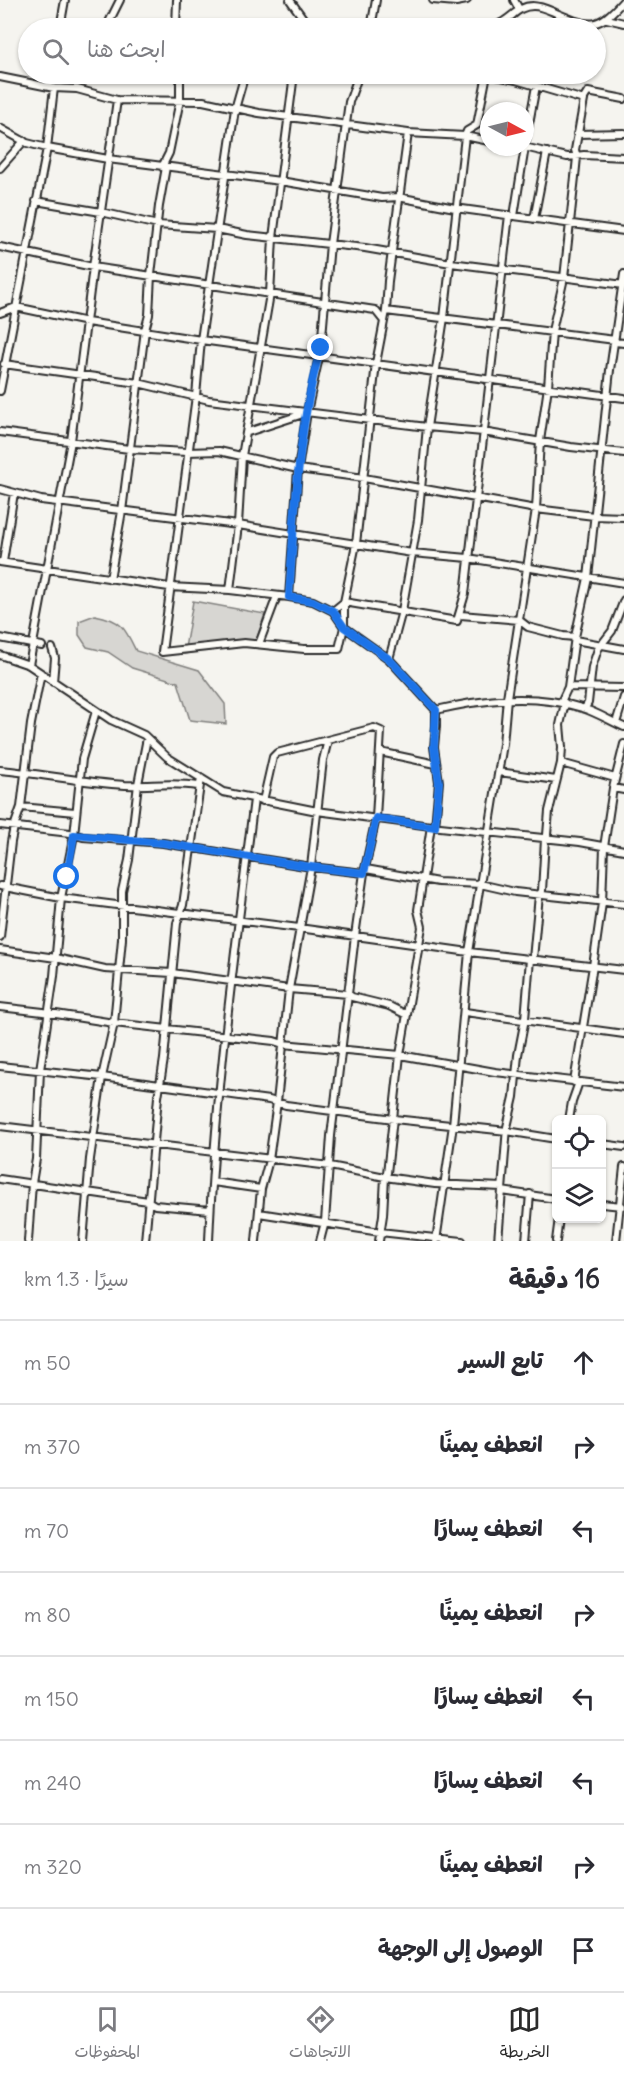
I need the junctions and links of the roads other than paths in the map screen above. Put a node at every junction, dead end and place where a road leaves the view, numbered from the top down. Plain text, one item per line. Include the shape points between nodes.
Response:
1 (65, 0) edge
2 (120, 0) edge
3 (177, 0) edge
4 (290, 0) edge
5 (376, 0) edge
6 (433, 0) edge
7 (467, 0) edge
8 (514, 0) edge
9 (624, 0) edge
10 (519, 9) junction
11 (62, 18) edge
12 (111, 18) edge
13 (176, 18) edge
14 (301, 18) edge
15 (373, 18) edge
16 (508, 18) edge
17 (569, 18) edge
18 (607, 19) joint
19 (624, 23) edge
20 (0, 77) edge
21 (18, 81) edge
22 (33, 84) edge
23 (52, 84) edge
24 (180, 84) edge
25 (242, 84) edge
26 (293, 84) edge
27 (355, 84) edge
28 (485, 84) edge
29 (528, 84) edge
30 (536, 86) junction
31 (52, 88) junction
32 (624, 90) edge
33 (623, 99) edge
34 (117, 100) junction
35 (180, 100) junction
36 (583, 100) junction
37 (533, 102) edge
38 (235, 109) junction
39 (288, 117) junction
40 (346, 124) junction
41 (0, 128) edge
42 (408, 133) junction
43 (624, 133) edge
44 (578, 134) junction
45 (465, 136) junction
46 (480, 139) edge
47 (24, 141) junction
48 (46, 148) junction
49 (534, 149) edge
50 (547, 152) junction
51 (522, 156) edge
52 (577, 157) junction
53 (624, 157) edge
54 (108, 159) junction
55 (164, 167) junction
56 (0, 168) edge
57 (225, 175) junction
58 (280, 181) junction
59 (336, 190) junction
60 (398, 197) junction
61 (36, 201) junction
62 (455, 208) junction
63 (102, 212) junction
64 (512, 216) junction
65 (534, 219) junction
66 (569, 223) junction
67 (158, 225) junction
68 (217, 229) junction
69 (624, 231) edge
70 (273, 238) junction
71 (330, 244) junction
72 (0, 247) edge
73 (25, 253) junction
74 (393, 254) junction
75 (451, 263) junction
76 (93, 267) junction
77 (502, 270) junction
78 (624, 274) edge
79 (151, 276) junction
80 (564, 278) junction
81 (208, 285) junction
82 (623, 285) edge
83 (270, 294) junction
84 (324, 302) junction
85 (16, 307) junction
86 (386, 311) junction
87 (0, 313) edge
88 (444, 318) junction
89 (383, 320) junction
90 (87, 322) junction
91 (496, 324) junction
92 (145, 330) junction
93 (552, 331) junction
94 (201, 340) junction
95 (615, 341) junction
96 (624, 343) edge
97 (260, 348) junction
98 (319, 356) junction
99 (376, 363) junction
100 (4, 364) junction
101 (435, 371) junction
102 (80, 376) junction
103 (489, 378) junction
104 (138, 383) junction
105 (548, 387) junction
106 (0, 391) edge
107 (196, 396) junction
108 (607, 396) junction
109 (624, 398) edge
110 (251, 404) junction
111 (307, 412) junction
112 (370, 421) junction
113 (427, 428) junction
114 (0, 432) edge
115 (248, 432) junction
116 (483, 432) junction
117 (71, 441) junction
118 (540, 441) junction
119 (129, 448) junction
120 (601, 451) junction
121 (187, 452) junction
122 (624, 453) edge
123 (242, 456) junction
124 (298, 469) junction
125 (364, 478) junction
126 (0, 489) edge
127 (422, 489) junction
128 (14, 493) junction
129 (475, 498) junction
130 (61, 502) junction
131 (536, 509) junction
132 (122, 511) junction
133 (594, 516) junction
134 (624, 517) edge
135 (179, 519) junction
136 (238, 525) junction
137 (293, 534) junction
138 (356, 544) junction
139 (412, 553) junction
140 (468, 558) junction
141 (1, 562) edge
142 (527, 568) junction
143 (46, 569) junction
144 (588, 578) junction
145 (111, 579) junction
146 (624, 583) edge
147 (169, 587) junction
148 (230, 590) junction
149 (278, 596) junction
150 (289, 597) junction
151 (624, 600) edge
152 (344, 602) junction
153 (333, 611) junction
154 (402, 611) junction
155 (461, 615) junction
156 (519, 620) junction
157 (344, 627) junction
158 (0, 638) edge
159 (575, 639) junction
160 (259, 644) junction
161 (33, 645) junction
162 (600, 645) junction
163 (42, 646) dead end
164 (52, 648) dead end
165 (624, 649) edge
166 (0, 655) edge
167 (389, 659) junction
168 (29, 665) junction
169 (41, 674) junction
170 (53, 682) junction
171 (568, 687) junction
172 (589, 687) junction
173 (624, 688) edge
174 (624, 696) edge
175 (507, 698) junction
176 (563, 703) junction
177 (585, 708) junction
178 (436, 710) junction
179 (96, 711) junction
180 (616, 723) junction
181 (624, 727) edge
182 (147, 738) junction
183 (328, 740) junction
184 (624, 744) edge
185 (380, 752) junction
186 (561, 763) junction
187 (436, 764) junction
188 (0, 770) edge
189 (26, 772) junction
190 (499, 772) junction
191 (201, 778) junction
192 (615, 778) junction
193 (80, 780) junction
194 (556, 780) junction
195 (138, 784) junction
196 (198, 786) junction
197 (613, 788) junction
198 (624, 790) edge
199 (254, 799) junction
200 (263, 801) junction
201 (21, 807) junction
202 (317, 811) junction
203 (75, 812) junction
204 (376, 818) junction
205 (0, 825) edge
206 (433, 826) junction
207 (14, 827) junction
208 (489, 832) junction
209 (74, 835) junction
210 (545, 839) junction
211 (131, 841) junction
212 (604, 847) junction
213 (190, 849) junction
214 (624, 850) edge
215 (247, 856) junction
216 (311, 867) junction
217 (365, 871) junction
218 (422, 879) junction
219 (480, 885) junction
220 (3, 887) edge
221 (539, 895) junction
222 (61, 898) junction
223 (602, 903) junction
224 (624, 904) edge
225 (121, 905) junction
226 (1, 906) edge
227 (179, 914) junction
228 (239, 920) junction
229 (299, 927) junction
230 (355, 936) junction
231 (0, 937) edge
232 (418, 945) junction
233 (0, 950) edge
234 (469, 952) junction
235 (56, 957) junction
236 (531, 959) junction
237 (593, 966) junction
238 (118, 969) junction
239 (624, 970) edge
240 (171, 973) junction
241 (232, 980) junction
242 (289, 989) junction
243 (348, 994) junction
244 (0, 1007) edge
245 (465, 1011) junction
246 (49, 1013) junction
247 (407, 1014) junction
248 (525, 1019) junction
249 (114, 1023) junction
250 (166, 1029) junction
251 (583, 1029) junction
252 (624, 1034) edge
253 (225, 1036) junction
254 (283, 1044) junction
255 (341, 1049) junction
256 (400, 1055) junction
257 (459, 1065) junction
258 (0, 1066) edge
259 (40, 1070) junction
260 (517, 1074) junction
261 (102, 1077) junction
262 (576, 1082) junction
263 (159, 1084) junction
264 (624, 1087) edge
265 (220, 1093) junction
266 (277, 1102) junction
267 (335, 1110) junction
268 (570, 1115) edge
269 (394, 1119) junction
270 (453, 1125) junction
271 (0, 1126) edge
272 (37, 1130) junction
273 (507, 1131) junction
274 (93, 1138) junction
275 (552, 1138) edge
276 (154, 1145) junction
277 (606, 1145) edge
278 (624, 1147) edge
279 (214, 1153) junction
280 (269, 1160) junction
281 (330, 1166) junction
282 (624, 1167) edge
283 (385, 1177) junction
284 (0, 1179) edge
285 (213, 1182) junction
286 (32, 1184) junction
287 (446, 1185) junction
288 (502, 1189) junction
289 (261, 1190) junction
290 (88, 1192) junction
291 (530, 1194) junction
292 (552, 1198) edge
293 (148, 1201) junction
294 (606, 1204) edge
295 (622, 1206) edge
296 (210, 1210) junction
297 (259, 1213) junction
298 (325, 1222) junction
299 (558, 1223) edge
300 (381, 1232) junction
301 (436, 1239) edge
302 (28, 1241) edge
303 (83, 1241) edge
304 (145, 1241) edge
305 (209, 1241) edge
306 (256, 1241) edge
307 (320, 1241) edge
308 (379, 1241) edge
309 (462, 1241) edge
310 (498, 1241) edge
311 (526, 1241) edge
312 (556, 1241) edge
313 (616, 1241) edge

1 - 11 street
2 - 12 street
3 - 13 street
4 - 14 street
5 - 15 street
6 - 7 street
8 - 10 street
9 - 18 street
10 - 16 street
10 - 17 street via 545,8
18 - 19 street
20 - 21 street
22 - 31 street
23 - 31 street
24 - 35 street
25 - 38 street
26 - 39 street
27 - 40 street
28 - 45 street via 477,125
29 - 30 street
30 - 36 street
30 - 37 street
31 - 34 street via 77,89
31 - 48 street
32 - 33 street
33 - 36 street via 588,92
34 - 35 street
34 - 54 street
35 - 38 street
35 - 55 street
36 - 44 street
38 - 39 street
38 - 57 street
39 - 40 street
39 - 58 street
40 - 42 street
40 - 59 street
41 - 47 street
42 - 45 street
42 - 60 street
43 - 44 street
44 - 52 street
45 - 46 street
45 - 62 street
47 - 48 street
47 - 56 street
48 - 54 street
48 - 61 street
49 - 50 street
50 - 52 street
50 - 65 street
51 - 64 street
52 - 53 street
52 - 66 street
54 - 55 street
54 - 63 street
55 - 57 street
55 - 67 street
57 - 58 street
57 - 68 street
58 - 59 street
58 - 70 street
59 - 60 street
59 - 71 street
60 - 62 street
60 - 74 street
61 - 63 street
61 - 73 street
62 - 64 street
62 - 75 street
63 - 67 street
63 - 76 street
64 - 65 street
64 - 77 street
65 - 66 street
66 - 69 street
66 - 80 street
67 - 68 street
67 - 79 street
68 - 70 street
68 - 81 street
70 - 71 street
70 - 83 street
71 - 74 street
71 - 84 street
72 - 73 street
73 - 76 street
73 - 85 street
74 - 75 street
74 - 86 street
75 - 77 street
75 - 88 street
76 - 79 street
76 - 90 street
77 - 80 street
77 - 91 street
78 - 82 street
79 - 81 street
79 - 92 street
80 - 82 street
80 - 93 street
81 - 83 street
81 - 94 street
82 - 95 street
83 - 84 street
83 - 97 street
84 - 89 street via 375,310
84 - 98 street
85 - 87 street
85 - 90 street
85 - 100 street
86 - 88 street
86 - 89 street
88 - 91 street
88 - 101 street
89 - 99 street
90 - 92 street
90 - 102 street
91 - 93 street
91 - 103 street
92 - 94 street
92 - 104 street
93 - 95 street
93 - 105 street
94 - 97 street
94 - 107 street
95 - 96 street
95 - 108 street
97 - 98 street
97 - 110 street
98 - 99 street
98 - 111 street
99 - 101 street
99 - 112 street
100 - 102 street
100 - 106 street
101 - 103 street
101 - 113 street
102 - 104 street
102 - 117 street
103 - 105 street
103 - 116 street
104 - 107 street
104 - 119 street
105 - 108 street
105 - 118 street
107 - 110 street
107 - 121 street
108 - 109 street
108 - 120 street
110 - 111 street
110 - 115 street
111 - 112 street
111 - 115 street
111 - 124 street
112 - 113 street
112 - 125 street
113 - 116 street
113 - 127 street
114 - 117 street
115 - 123 street
116 - 118 street
116 - 129 street
117 - 119 street
117 - 130 street
118 - 120 street
118 - 131 street
119 - 121 street
119 - 132 street
120 - 122 street
120 - 133 street
121 - 123 street via 219,451
121 - 135 street
123 - 124 street
123 - 136 street
124 - 125 street
124 - 137 street
125 - 127 street
125 - 138 street
126 - 128 street
127 - 129 street
127 - 139 street
128 - 130 street
128 - 141 street
129 - 131 street
129 - 140 street
130 - 132 street
130 - 143 street
131 - 133 street
131 - 142 street
132 - 135 street
132 - 145 street
133 - 134 street
133 - 144 street
135 - 136 street
135 - 147 street
136 - 137 street
136 - 148 street
137 - 138 street
137 - 150 street
138 - 139 street
138 - 152 street
139 - 140 street
139 - 154 street
140 - 142 street
140 - 155 street
141 - 143 street
142 - 144 street
142 - 156 street
143 - 145 street
143 - 161 street
144 - 146 street
144 - 159 street
145 - 147 street
147 - 148 street
147 - 160 street via 162,652
148 - 149 street
149 - 150 street
149 - 160 street
150 - 153 street via 313,601
151 - 162 street via 612,631
152 - 153 street
152 - 154 street
152 - 157 street
153 - 157 street
154 - 155 street via 457,621
154 - 167 street
155 - 156 street
156 - 159 street via 528,627
156 - 175 street
157 - 160 street via 339,649
157 - 167 street
158 - 161 street
159 - 162 street
159 - 171 street
161 - 163 street
161 - 168 street
162 - 165 street
162 - 172 street
164 - 170 street
166 - 168 street
167 - 178 street
168 - 169 street
169 - 170 street
169 - 189 street
170 - 179 street
171 - 172 street
171 - 176 street
172 - 173 street
172 - 177 street
174 - 180 street
175 - 176 street
175 - 178 street
175 - 190 street
176 - 177 street
176 - 186 street
177 - 180 street
178 - 187 street
179 - 182 street
179 - 193 street
180 - 181 street
182 - 191 street
182 - 195 street
183 - 185 street via 377,728 381,730
183 - 200 street via 273,756
183 - 202 street
184 - 192 street
185 - 187 street
185 - 204 street
186 - 192 street
186 - 194 street
187 - 206 street via 439,782
188 - 189 street
189 - 193 street
189 - 201 street
190 - 194 street
190 - 208 street
191 - 196 street
191 - 199 street via 223,792
192 - 197 street
193 - 195 street
193 - 203 street
194 - 210 street
195 - 196 street
195 - 211 street
196 - 213 street
197 - 198 street
197 - 212 street
199 - 200 street
199 - 215 street
200 - 202 street
201 - 203 street
201 - 207 street
202 - 204 street
202 - 216 street
203 - 209 street
204 - 206 street
204 - 217 street
205 - 207 street
206 - 208 street
206 - 218 street
207 - 209 street
207 - 220 street
208 - 210 street
208 - 219 street
209 - 211 street
209 - 222 street
210 - 212 street
210 - 221 street
211 - 213 street
211 - 225 street
212 - 214 street
212 - 223 street
213 - 215 street
213 - 227 street
215 - 216 street
215 - 228 street
216 - 217 street
216 - 229 street
217 - 218 street
217 - 230 street
218 - 219 street
218 - 232 street
219 - 221 street
219 - 234 street
220 - 222 street
220 - 226 street
221 - 223 street
221 - 236 street
222 - 225 street
222 - 235 street
223 - 224 street
223 - 237 street
225 - 227 street
225 - 238 street
226 - 231 street
227 - 228 street
227 - 240 street
228 - 229 street
228 - 241 street
229 - 230 street
229 - 242 street
230 - 232 street
230 - 243 street
232 - 234 street
232 - 247 street
233 - 235 street
234 - 236 street
234 - 245 street
235 - 238 street
235 - 246 street
236 - 237 street
236 - 248 street
237 - 239 street
237 - 251 street
238 - 240 street
238 - 249 street
240 - 241 street
240 - 250 street
241 - 242 street
241 - 253 street
242 - 243 street
242 - 254 street
243 - 247 street
243 - 255 street
244 - 246 street
245 - 248 street
245 - 257 street
246 - 249 street
246 - 259 street
247 - 256 street
248 - 251 street
248 - 260 street
249 - 250 street
249 - 261 street
250 - 253 street
250 - 263 street
251 - 252 street
251 - 262 street
253 - 254 street
253 - 265 street
254 - 255 street
254 - 266 street
255 - 256 street
255 - 267 street
256 - 257 street
256 - 269 street
257 - 260 street
257 - 270 street
258 - 259 street
259 - 261 street
259 - 272 street
260 - 262 street
260 - 273 street
261 - 263 street
261 - 274 street
262 - 264 street
262 - 268 street
263 - 265 street
263 - 276 street
265 - 266 street
265 - 279 street
266 - 267 street
266 - 280 street
267 - 269 street
267 - 281 street
269 - 270 street
269 - 283 street
270 - 273 street
270 - 287 street
271 - 272 street
272 - 274 street
272 - 286 street
273 - 275 street
273 - 288 street
274 - 276 street
274 - 290 street
276 - 279 street
276 - 293 street
277 - 278 street
279 - 280 street
279 - 285 street
280 - 281 street
280 - 289 street
281 - 283 street
281 - 298 street
282 - 295 street
283 - 287 street
283 - 300 street
284 - 286 street
285 - 289 street
285 - 296 street
286 - 290 street
286 - 302 street
287 - 288 street
287 - 301 street
288 - 291 street
288 - 310 street
289 - 297 street
290 - 293 street
290 - 303 street
291 - 292 street
291 - 311 street
293 - 296 street
293 - 304 street
294 - 295 street
295 - 313 street
296 - 305 street
297 - 298 street
297 - 306 street
298 - 300 street
298 - 307 street
299 - 312 street
300 - 301 street
300 - 308 street
301 - 309 street

